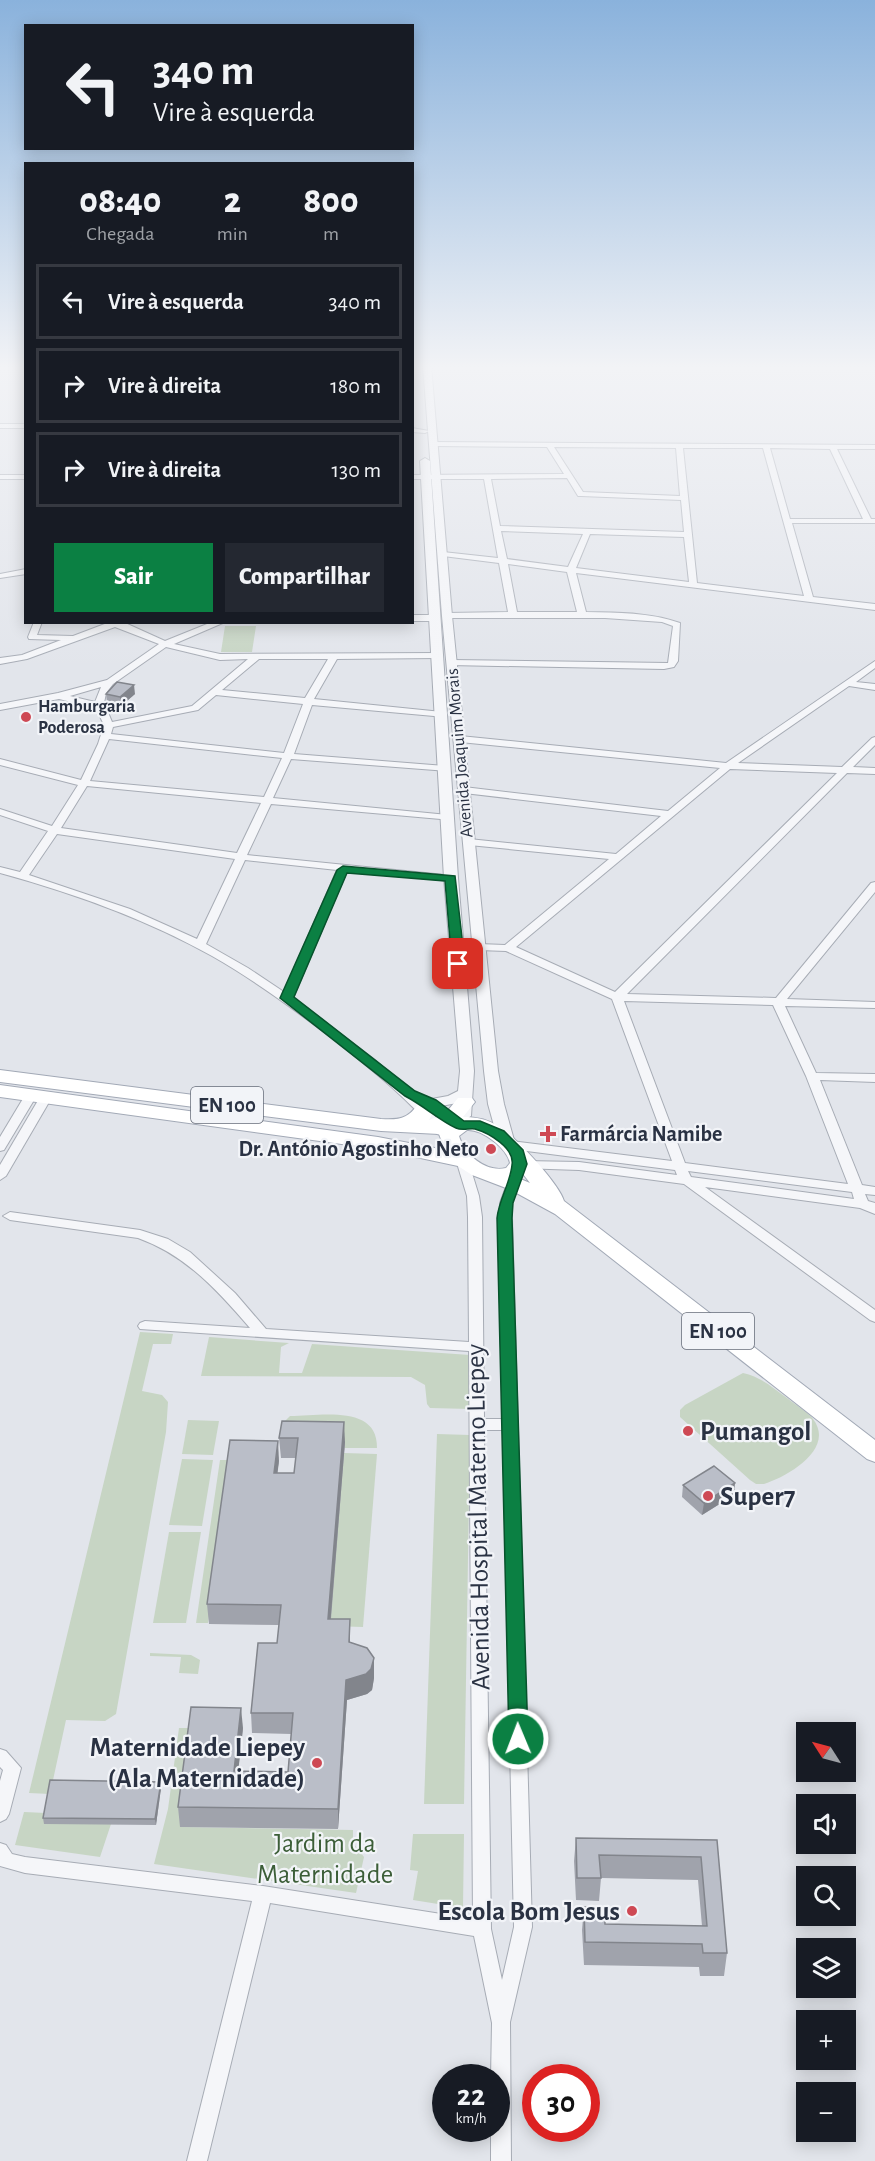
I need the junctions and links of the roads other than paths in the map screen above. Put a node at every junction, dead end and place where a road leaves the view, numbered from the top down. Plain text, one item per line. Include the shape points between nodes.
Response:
1 (563, 466) edge
2 (681, 466) edge
3 (772, 466) edge
4 (843, 466) edge
5 (569, 476) junction
6 (0, 477) edge
7 (24, 477) edge
8 (424, 477) edge
9 (486, 477) junction
10 (684, 498) junction
11 (788, 521) junction
12 (872, 521) edge
13 (496, 528) junction
14 (588, 530) junction
15 (688, 535) junction
16 (443, 554) junction
17 (503, 562) junction
18 (571, 570) junction
19 (24, 571) edge
20 (0, 576) edge
21 (693, 584) junction
22 (809, 598) junction
23 (875, 606) edge
24 (513, 615) junction
25 (582, 615) junction
26 (441, 617) junction
27 (414, 618) edge
28 (37, 624) edge
29 (115, 624) edge
30 (120, 624) edge
31 (216, 624) edge
32 (32, 637) junction
33 (77, 638) junction
34 (165, 644) junction
35 (438, 655) junction
36 (334, 656) junction
37 (24, 657) junction
38 (256, 657) junction
39 (0, 661) edge
40 (452, 663) junction
41 (875, 664) edge
42 (110, 682) junction
43 (847, 684) junction
44 (875, 687) edge
45 (215, 692) junction
46 (59, 696) junction
47 (308, 702) junction
48 (98, 706) junction
49 (0, 707) edge
50 (442, 715) junction
51 (109, 725) junction
52 (106, 736) junction
53 (460, 739) junction
54 (875, 740) edge
55 (288, 756) junction
56 (0, 762) edge
57 (728, 766) junction
58 (445, 769) junction
59 (847, 769) junction
60 (875, 771) edge
61 (82, 783) junction
62 (464, 790) junction
63 (267, 800) junction
64 (0, 812) edge
65 (669, 814) junction
66 (448, 818) junction
67 (54, 830) junction
68 (469, 842) junction
69 (241, 857) junction
70 (617, 857) junction
71 (0, 870) edge
72 (343, 870) junction
73 (23, 876) junction
74 (451, 878) junction
75 (875, 885) edge
76 (200, 945) junction
77 (479, 947) junction
78 (508, 948) junction
79 (617, 997) junction
80 (287, 998) junction
81 (778, 1003) junction
82 (875, 1005) edge
83 (0, 1076) edge
84 (812, 1076) junction
85 (875, 1078) edge
86 (0, 1091) edge
87 (39, 1096) junction
88 (466, 1097) joint
89 (437, 1123) junction
90 (0, 1147) edge
91 (462, 1160) junction
92 (513, 1162) junction
93 (682, 1172) junction
94 (0, 1176) edge
95 (859, 1188) junction
96 (875, 1191) edge
97 (871, 1207) edge
98 (10, 1216) dead end
99 (875, 1317) edge
100 (145, 1326) dead end
101 (262, 1333) junction
102 (476, 1347) junction
103 (477, 1424) junction
104 (510, 1425) junction
105 (875, 1453) edge
106 (0, 1756) edge
107 (0, 1815) edge
108 (0, 1851) edge
109 (263, 1894) junction
110 (482, 1929) junction
111 (501, 2023) junction
112 (197, 2161) edge
113 (501, 2161) edge

1 - 5 street
2 - 10 street
3 - 11 street
4 - 12 street
5 - 9 street
5 - 10 street via 584,495
6 - 7 street
8 - 9 street
8 - 16 street, Avenida Joaquim Morais
8 - 26 street, Avenida Joaquim Morais
9 - 13 street
10 - 15 street
11 - 12 street
11 - 22 street
13 - 14 street
13 - 17 street
14 - 15 street
14 - 18 street
15 - 21 street
16 - 17 street
16 - 26 street, Avenida Joaquim Morais
17 - 18 street
17 - 24 street
18 - 21 street
18 - 25 street
19 - 20 street
21 - 22 street
22 - 23 street
24 - 25 street
24 - 26 street
25 - 40 street via 673,621 677,625 674,661 664,666
26 - 27 street
26 - 35 street, Avenida Joaquim Morais
26 - 40 street, Avenida Joaquim Morais
28 - 32 street
29 - 33 street
30 - 34 street
31 - 34 street
32 - 33 street
32 - 37 street
33 - 37 street
34 - 38 street via 220,657
34 - 42 street
35 - 36 street
35 - 50 street, Avenida Joaquim Morais
36 - 38 street
36 - 47 street
37 - 39 street
38 - 45 street
40 - 53 street, Avenida Joaquim Morais
41 - 43 street
42 - 46 street
42 - 48 street via 101,690
43 - 44 street
43 - 57 street
45 - 47 street
45 - 51 street via 195,708
46 - 48 street
46 - 49 street
47 - 50 street
47 - 55 street
48 - 51 street
50 - 58 street, Avenida Joaquim Morais
51 - 52 street
52 - 55 street
52 - 61 street
53 - 57 street
53 - 62 street, Avenida Joaquim Morais
54 - 59 street
55 - 58 street
55 - 63 street
56 - 61 street
57 - 59 street
57 - 65 street
58 - 66 street, Avenida Joaquim Morais
59 - 60 street
59 - 79 street
61 - 63 street
61 - 67 street
62 - 65 street
62 - 68 street, Avenida Joaquim Morais
63 - 66 street
63 - 69 street
64 - 67 street
65 - 70 street
66 - 74 street, Avenida Joaquim Morais
67 - 69 street
67 - 73 street
68 - 70 street
68 - 77 street, Avenida Joaquim Morais
69 - 72 street
69 - 76 street
70 - 78 street
71 - 73 street
72 - 74 street
72 - 80 street
73 - 76 street via 136,915
74 - 88 street, Avenida Joaquim Morais
75 - 81 street
76 - 80 street
77 - 78 street
77 - 92 street, Avenida Joaquim Morais via 494,1093
78 - 79 street
79 - 81 street
79 - 93 street
80 - 89 street via 410,1094
81 - 82 street
81 - 84 street
83 - 89 main road, EN 100
84 - 85 street
84 - 95 street
86 - 87 main road, EN 100
87 - 90 street
87 - 91 main road, EN 100 via 378,1143
87 - 94 street
88 - 89 main road
89 - 91 main road, EN 100
89 - 92 main road, EN 100 via 483,1126
91 - 92 main road, EN 100 via 481,1172
91 - 102 street, Avenida Hospital Materno Liepey via 475,1217
92 - 93 street
92 - 93 street
92 - 104 street, Avenida Hospital Materno Liepey via 505,1218
92 - 105 main road, EN 100 via 562,1209
93 - 95 street
93 - 97 street
93 - 99 street
95 - 96 street
95 - 97 street
98 - 101 street via 140,1234 163,1242 185,1255 230,1296
100 - 101 street
101 - 102 street
102 - 103 street, Avenida Hospital Materno Liepey
103 - 104 street
103 - 110 street, Avenida Hospital Materno Liepey
104 - 111 street, Avenida Hospital Materno Liepey via 524,1927
106 - 107 street via 12,1768
108 - 109 street via 6,1860 25,1865
109 - 110 street
109 - 112 street
110 - 111 street, Avenida Hospital Materno Liepey
111 - 113 street

